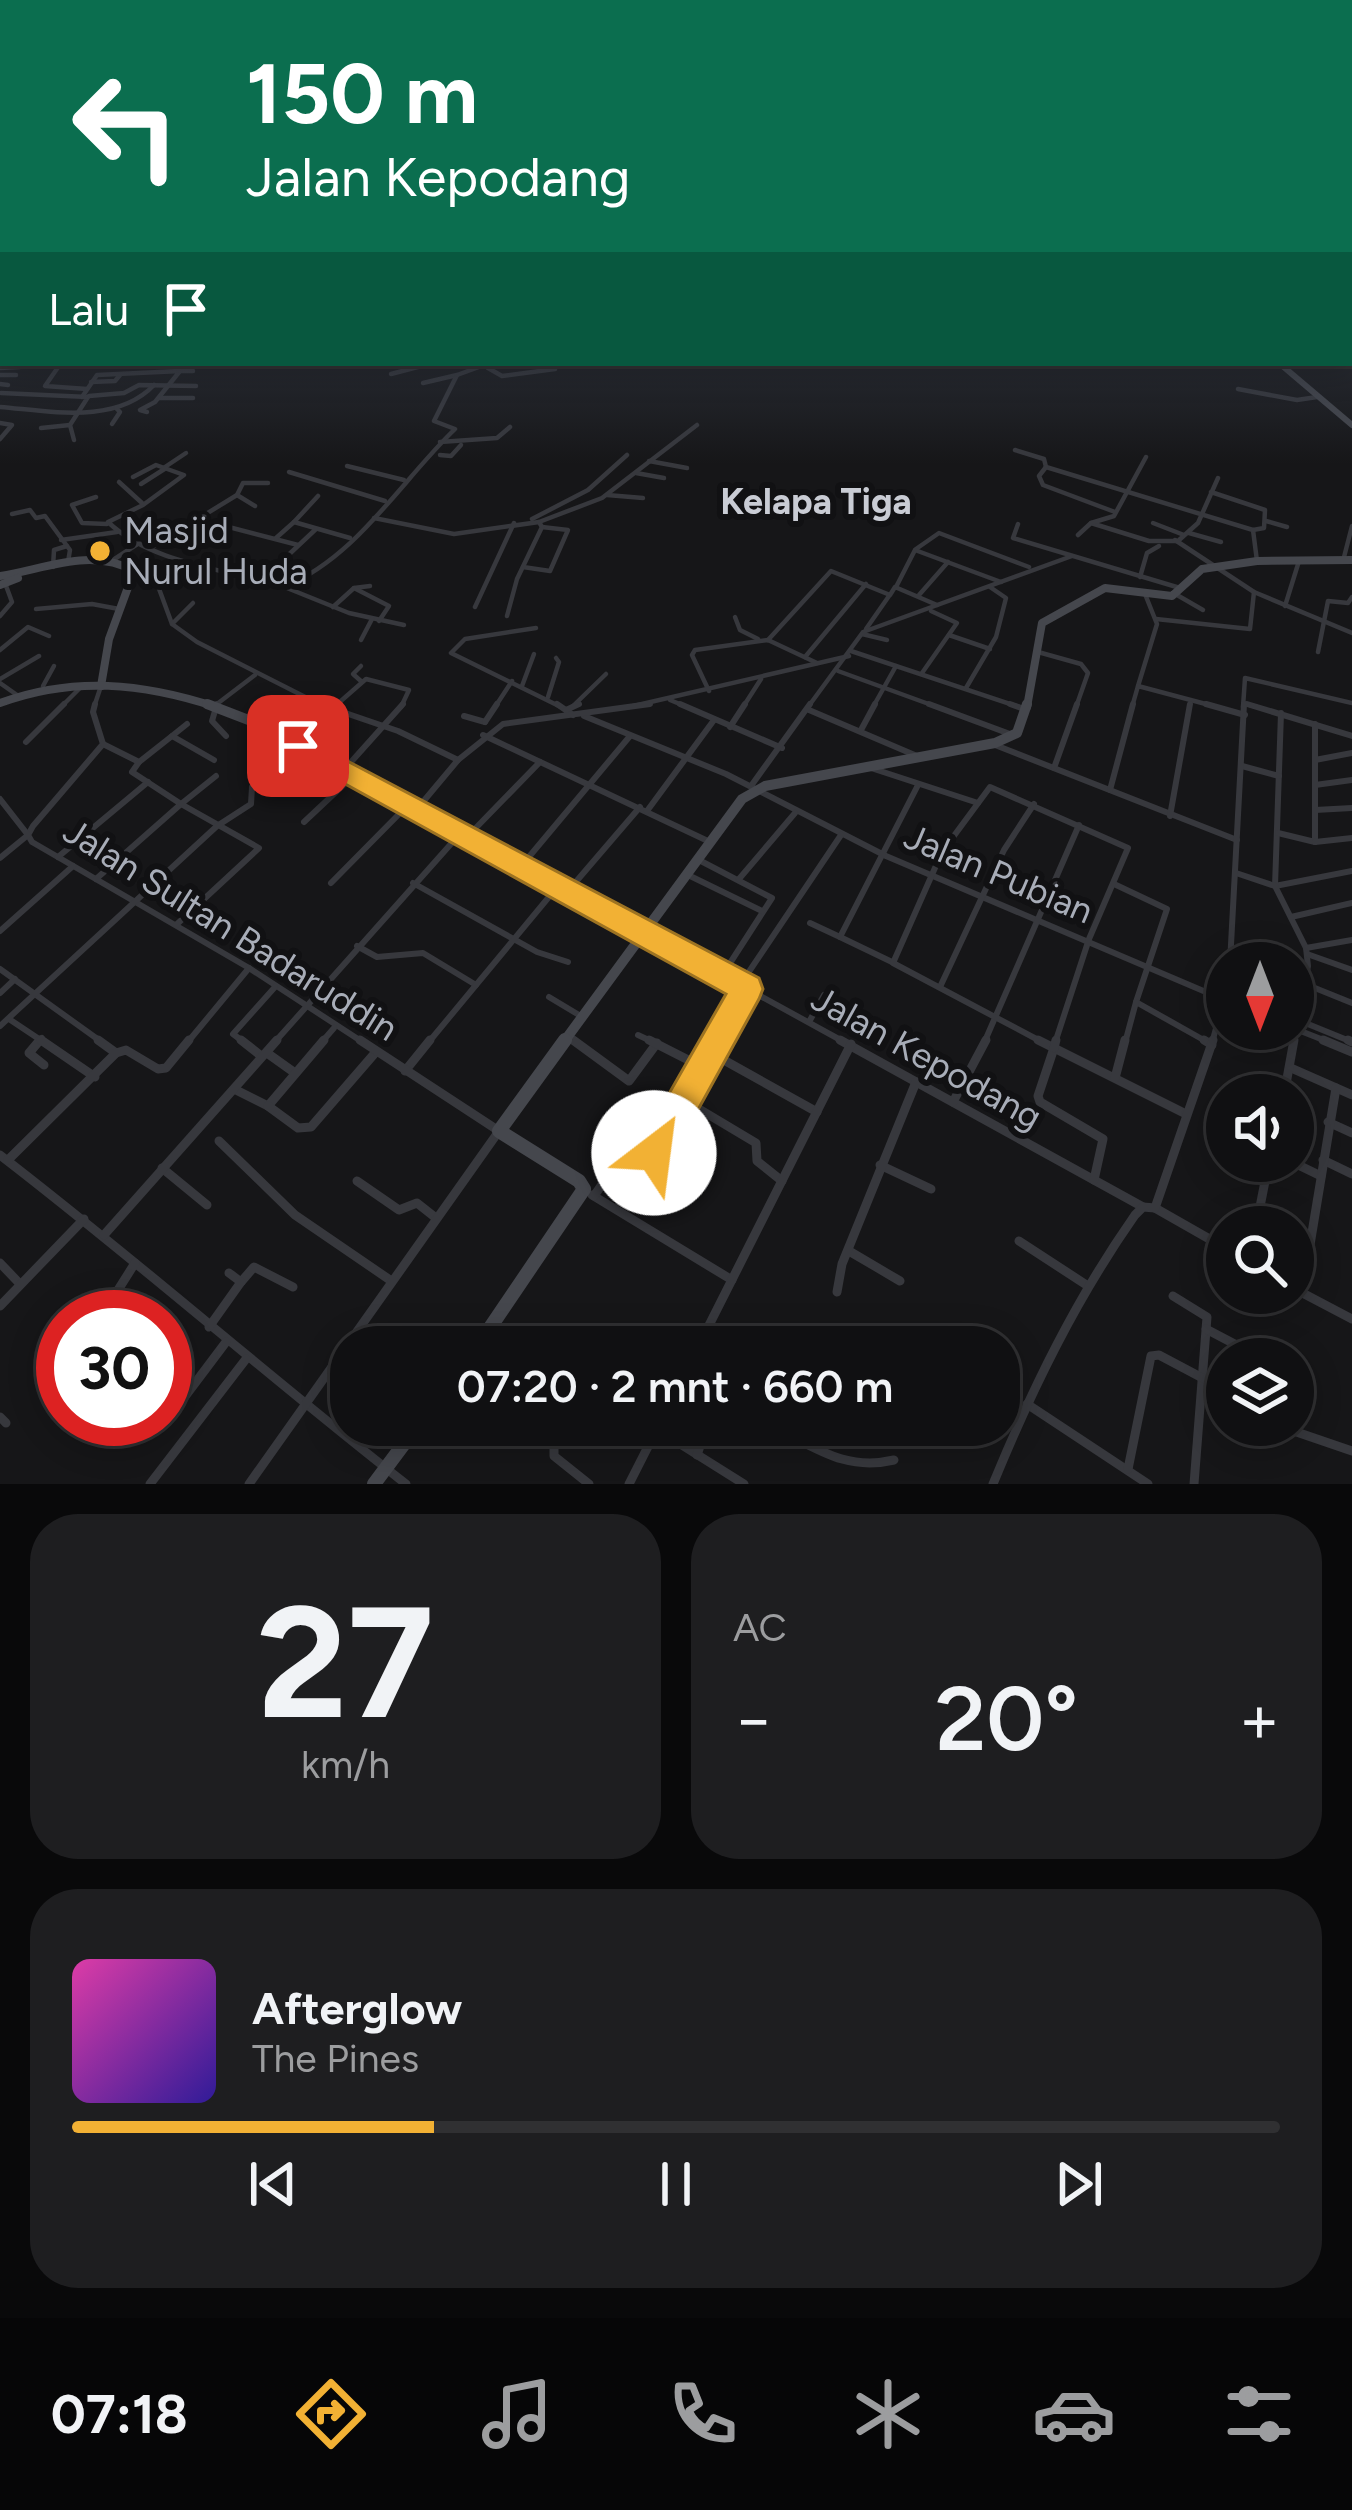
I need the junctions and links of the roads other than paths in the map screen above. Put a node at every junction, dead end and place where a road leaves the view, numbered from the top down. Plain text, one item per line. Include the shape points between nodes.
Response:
1 (59, 366) edge
2 (428, 366) edge
3 (489, 366) edge
4 (1282, 366) edge
5 (20, 368) dead end
6 (555, 369) dead end
7 (0, 371) edge
8 (180, 371) junction
9 (194, 371) dead end
10 (391, 374) dead end
11 (457, 374) junction
12 (16, 375) dead end
13 (423, 383) dead end
14 (4, 384) edge
15 (154, 385) junction
16 (171, 385) junction
17 (196, 386) dead end
18 (1238, 389) dead end
19 (87, 391) junction
20 (0, 393) edge
21 (1317, 397) junction
22 (159, 398) junction
23 (193, 398) dead end
24 (0, 407) edge
25 (116, 408) junction
26 (78, 412) junction
27 (147, 412) dead end
28 (0, 423) edge
29 (112, 424) dead end
30 (70, 425) junction
31 (697, 425) dead end
32 (1352, 425) edge
33 (41, 428) dead end
34 (510, 428) dead end
35 (0, 438) edge
36 (74, 440) dead end
37 (440, 442) junction
38 (460, 445) junction
39 (1015, 450) dead end
40 (186, 453) dead end
41 (626, 454) dead end
42 (440, 455) dead end
43 (1146, 457) dead end
44 (649, 461) junction
45 (347, 466) dead end
46 (1046, 467) junction
47 (166, 468) junction
48 (687, 468) dead end
49 (289, 472) dead end
50 (632, 472) junction
51 (134, 477) dead end
52 (664, 478) dead end
53 (1218, 478) dead end
54 (404, 480) junction
55 (118, 482) dead end
56 (268, 482) dead end
57 (141, 484) dead end
58 (1127, 491) junction
59 (1211, 492) junction
60 (607, 494) junction
61 (237, 495) junction
62 (318, 496) dead end
63 (96, 497) dead end
64 (643, 498) dead end
65 (386, 501) junction
66 (143, 505) junction
67 (255, 506) dead end
68 (1116, 512) junction
69 (1200, 514) junction
70 (8, 515) dead end
71 (372, 518) junction
72 (196, 519) junction
73 (1266, 521) junction
74 (294, 522) junction
75 (518, 523) junction
76 (1091, 523) junction
77 (1154, 523) dead end
78 (107, 524) junction
79 (1018, 524) dead end
80 (541, 525) junction
81 (1352, 526) edge
82 (1287, 527) dead end
83 (317, 528) junction
84 (1253, 530) junction
85 (118, 532) junction
86 (1187, 534) junction
87 (1078, 535) dead end
88 (276, 538) junction
89 (350, 538) junction
90 (1175, 540) junction
91 (1221, 542) dead end
92 (64, 543) junction
93 (139, 543) junction
94 (298, 545) junction
95 (1161, 545) junction
96 (152, 547) junction
97 (915, 550) junction
98 (1072, 556) junction
99 (113, 560) junction
100 (283, 560) dead end
101 (1257, 561) junction
102 (1299, 561) junction
103 (1347, 561) edge
104 (948, 562) junction
105 (68, 563) junction
106 (53, 567) junction
107 (523, 567) junction
108 (1213, 567) junction
109 (1033, 568) junction
110 (134, 571) junction
111 (269, 573) dead end
112 (1140, 577) junction
113 (262, 579) junction
114 (2, 581) edge
115 (1001, 582) junction
116 (866, 584) junction
117 (370, 586) dead end
118 (284, 587) junction
119 (990, 587) junction
120 (354, 588) junction
121 (893, 591) junction
122 (1180, 592) junction
123 (1254, 592) junction
124 (1145, 593) junction
125 (918, 596) junction
126 (1352, 597) edge
127 (193, 603) dead end
128 (939, 605) junction
129 (1285, 606) junction
130 (333, 607) junction
131 (475, 607) dead end
132 (36, 609) dead end
133 (119, 609) junction
134 (927, 609) junction
135 (1203, 610) dead end
136 (0, 616) edge
137 (507, 616) dead end
138 (735, 617) dead end
139 (1156, 619) junction
140 (376, 620) junction
141 (172, 624) junction
142 (404, 625) dead end
143 (1322, 625) junction
144 (536, 628) dead end
145 (863, 633) junction
146 (1352, 633) edge
147 (49, 635) dead end
148 (949, 635) junction
149 (361, 640) dead end
150 (765, 640) junction
151 (887, 640) dead end
152 (990, 649) junction
153 (0, 650) edge
154 (1035, 652) junction
155 (1318, 652) dead end
156 (534, 654) dead end
157 (850, 654) junction
158 (39, 656) dead end
159 (805, 657) junction
160 (556, 658) dead end
161 (817, 663) junction
162 (54, 666) dead end
163 (361, 666) dead end
164 (896, 666) junction
165 (838, 670) junction
166 (922, 673) junction
167 (606, 674) dead end
168 (255, 675) junction
169 (762, 678) junction
170 (0, 681) edge
171 (512, 681) junction
172 (362, 682) junction
173 (83, 685) junction
174 (44, 686) junction
175 (101, 686) junction
176 (522, 686) junction
177 (1138, 686) junction
178 (881, 687) junction
179 (966, 688) junction
180 (709, 691) junction
181 (17, 695) junction
182 (548, 697) junction
183 (670, 700) junction
184 (0, 703) edge
185 (1190, 703) junction
186 (1352, 703) edge
187 (1246, 704) junction
188 (214, 705) junction
189 (332, 710) junction
190 (566, 710) junction
191 (809, 710) junction
192 (1026, 710) junction
193 (1281, 713) junction
194 (1245, 715) junction
195 (464, 716) dead end
196 (580, 716) junction
197 (714, 720) junction
198 (485, 722) junction
199 (188, 724) dead end
200 (1315, 724) junction
201 (386, 727) junction
202 (493, 727) junction
203 (730, 727) junction
204 (860, 730) junction
205 (483, 735) junction
206 (631, 735) junction
207 (1014, 735) junction
208 (172, 736) junction
209 (226, 736) dead end
210 (1352, 736) edge
211 (26, 742) dead end
212 (992, 743) junction
213 (103, 744) junction
214 (297, 744) junction
215 (782, 748) junction
216 (1352, 753) edge
217 (920, 757) junction
218 (685, 758) junction
219 (214, 760) dead end
220 (458, 760) junction
221 (1315, 760) junction
222 (139, 762) junction
223 (540, 762) junction
224 (1241, 766) junction
225 (867, 767) junction
226 (1054, 768) junction
227 (266, 774) dead end
228 (348, 774) junction
229 (216, 776) dead end
230 (1279, 776) junction
231 (1352, 780) edge
232 (148, 782) junction
233 (590, 785) junction
234 (918, 785) junction
235 (1315, 785) junction
236 (252, 787) dead end
237 (754, 788) junction
238 (1110, 792) junction
239 (0, 799) edge
240 (979, 803) junction
241 (181, 804) junction
242 (1034, 804) junction
243 (1352, 808) edge
244 (644, 809) junction
245 (410, 810) junction
246 (1315, 810) junction
247 (795, 813) junction
248 (1171, 816) junction
249 (304, 822) dead end
250 (1079, 824) junction
251 (217, 826) junction
252 (1277, 833) junction
253 (28, 835) junction
254 (841, 835) junction
255 (461, 837) junction
256 (1352, 838) edge
257 (1237, 840) junction
258 (710, 842) junction
259 (1315, 842) junction
260 (886, 856) junction
261 (58, 857) junction
262 (0, 858) edge
263 (698, 859) junction
264 (73, 866) junction
265 (520, 866) junction
266 (1352, 871) edge
267 (1235, 873) junction
268 (686, 874) junction
269 (931, 875) junction
270 (97, 879) junction
271 (739, 879) junction
272 (331, 883) dead end
273 (413, 883) junction
274 (1114, 884) junction
275 (1275, 886) junction
276 (563, 889) junction
277 (983, 895) junction
278 (136, 902) junction
279 (1352, 903) edge
280 (762, 911) junction
281 (1290, 917) junction
282 (1039, 918) junction
283 (810, 922) dead end
284 (175, 926) junction
285 (642, 930) junction
286 (0, 931) edge
287 (840, 937) junction
288 (1088, 939) junction
289 (513, 940) junction
290 (1352, 940) edge
291 (1231, 942) edge
292 (1302, 942) edge
293 (357, 946) junction
294 (1314, 949) edge
295 (1314, 954) edge
296 (568, 962) dead end
297 (893, 963) junction
298 (1146, 966) junction
299 (249, 968) junction
300 (0, 970) edge
301 (1352, 970) edge
302 (722, 975) junction
303 (15, 979) junction
304 (476, 985) junction
305 (275, 987) junction
306 (743, 987) junction
307 (940, 987) junction
308 (1206, 987) edge
309 (1314, 988) edge
310 (0, 993) edge
311 (35, 994) junction
312 (824, 995) dead end
313 (549, 997) dead end
314 (1136, 1002) junction
315 (1352, 1003) edge
316 (305, 1005) junction
317 (580, 1016) junction
318 (998, 1018) junction
319 (4, 1022) edge
320 (809, 1022) junction
321 (334, 1028) junction
322 (1314, 1030) edge
323 (1314, 1033) edge
324 (566, 1035) junction
325 (638, 1035) dead end
326 (42, 1038) junction
327 (1206, 1042) edge
328 (1352, 1042) edge
329 (657, 1043) junction
330 (851, 1044) junction
331 (1056, 1048) junction
332 (1210, 1050) edge
333 (1293, 1050) edge
334 (116, 1052) junction
335 (1352, 1052) edge
336 (375, 1053) junction
337 (264, 1054) junction
338 (713, 1054) junction
339 (44, 1065) dead end
340 (704, 1068) junction
341 (1291, 1068) junction
342 (405, 1072) junction
343 (295, 1073) junction
344 (1289, 1074) edge
345 (95, 1077) junction
346 (1115, 1078) junction
347 (916, 1082) junction
348 (1336, 1088) junction
349 (236, 1090) dead end
350 (1352, 1095) edge
351 (684, 1100) junction
352 (953, 1102) junction
353 (268, 1106) junction
354 (817, 1112) junction
355 (1186, 1114) junction
356 (1328, 1122) junction
357 (499, 1131) junction
358 (1352, 1133) edge
359 (219, 1141) dead end
360 (2, 1159) edge
361 (1323, 1160) junction
362 (880, 1165) junction
363 (163, 1168) junction
364 (1314, 1173) edge
365 (1352, 1174) edge
366 (1321, 1177) junction
367 (1094, 1180) junction
368 (357, 1181) dead end
369 (782, 1181) junction
370 (932, 1189) dead end
371 (589, 1193) junction
372 (207, 1205) dead end
373 (1149, 1208) junction
374 (1314, 1211) edge
375 (436, 1218) junction
376 (84, 1219) junction
377 (104, 1234) junction
378 (1206, 1238) edge
379 (1019, 1241) dead end
380 (849, 1251) junction
381 (0, 1263) edge
382 (135, 1263) junction
383 (229, 1274) dead end
384 (390, 1280) junction
385 (732, 1280) junction
386 (900, 1281) dead end
387 (241, 1282) junction
388 (20, 1284) junction
389 (1088, 1286) junction
390 (293, 1287) dead end
391 (118, 1290) edge
392 (837, 1292) dead end
393 (1173, 1296) dead end
394 (1314, 1299) edge
395 (0, 1306) edge
396 (1352, 1319) edge
397 (492, 1326) edge
398 (709, 1326) edge
399 (209, 1328) junction
400 (1206, 1329) junction
401 (1223, 1338) edge
402 (226, 1342) junction
403 (246, 1359) junction
404 (1200, 1376) junction
405 (1206, 1379) edge
406 (192, 1387) edge
407 (1027, 1404) junction
408 (307, 1407) junction
409 (1314, 1438) edge
410 (402, 1446) edge
411 (558, 1446) edge
412 (646, 1446) edge
413 (683, 1446) edge
414 (700, 1446) edge
415 (807, 1446) edge
416 (1352, 1451) edge
417 (697, 1456) junction
418 (894, 1460) dead end
419 (386, 1468) junction
420 (1127, 1469) junction
421 (150, 1484) edge
422 (249, 1484) edge
423 (374, 1484) edge
424 (406, 1484) edge
425 (589, 1484) edge
426 (629, 1484) edge
427 (744, 1484) edge
428 (993, 1484) edge
429 (1148, 1484) edge
430 (1194, 1484) edge

1 - 19 street via 46,387
2 - 10 street
3 - 6 street via 499,376
3 - 11 street
4 - 21 street
5 - 7 street
7 - 12 street
8 - 9 street
8 - 16 street
8 - 19 street via 98,375
11 - 13 street
11 - 37 street via 434,421 455,429
14 - 20 street
15 - 16 street
15 - 19 street
15 - 25 street
16 - 17 street
16 - 22 street
18 - 21 street
19 - 20 street
19 - 26 street
21 - 32 street
22 - 23 street
22 - 27 street via 140,410
24 - 26 street
25 - 26 street
25 - 29 street
26 - 30 street
28 - 35 street via 12,425
30 - 33 street
30 - 36 street
31 - 44 street
34 - 38 street via 500,438 476,436
37 - 38 street
37 - 54 street
38 - 42 street via 452,456
39 - 46 street via 1044,459
40 - 47 street
41 - 75 street via 588,490
43 - 58 street
44 - 48 street
44 - 50 street
45 - 54 street
46 - 58 street
46 - 68 street via 1043,485
47 - 51 street via 154,465
47 - 57 street
47 - 66 street via 183,477
49 - 65 street
50 - 52 street
50 - 60 street
53 - 59 street
54 - 65 street
55 - 66 street
56 - 61 street via 245,482
58 - 68 street
58 - 69 street
59 - 69 street
59 - 73 street via 1261,508
60 - 64 street
60 - 80 street
61 - 67 street
61 - 72 street
62 - 74 street
63 - 78 street via 73,506 82,523
65 - 71 street
66 - 78 street
68 - 76 street
69 - 84 street
69 - 86 street
70 - 92 street via 45,516
71 - 75 street via 454,534
71 - 89 street
72 - 88 street
72 - 96 street
73 - 82 street
73 - 84 street
74 - 83 street
74 - 88 street
75 - 80 street
75 - 131 street
76 - 87 street
76 - 95 street
77 - 86 street
78 - 85 street
79 - 98 street via 1013,538
80 - 107 street
80 - 107 street via 568,530 562,549 550,571
81 - 103 street
83 - 89 street
83 - 94 street
84 - 101 street
85 - 92 street
85 - 93 street
86 - 90 street
86 - 91 street
88 - 94 street
89 - 118 street via 314,574
90 - 95 street
90 - 108 street
92 - 105 street
92 - 106 street via 54,550
93 - 96 street
93 - 99 street
94 - 100 street
95 - 112 street via 1148,553
96 - 113 street
97 - 104 street
97 - 109 street via 939,533
97 - 121 street
98 - 109 street
98 - 112 street
99 - 105 street
99 - 110 street
101 - 102 street
101 - 108 street
102 - 103 street
102 - 129 street
104 - 115 street
104 - 125 street
105 - 106 street
106 - 114 street
107 - 137 street
108 - 122 street via 1194,573
108 - 123 street
109 - 115 street
110 - 133 street
110 - 141 street via 158,586
111 - 113 street
112 - 122 street
113 - 118 street
114 - 136 street via 12,602
115 - 119 street
116 - 121 street
116 - 150 street via 831,571
116 - 159 street
117 - 120 street
118 - 130 street
119 - 128 street
119 - 152 street via 1006,606
120 - 130 street
120 - 140 street via 389,606
121 - 125 street
121 - 145 street
122 - 124 street
122 - 135 street
123 - 129 street
123 - 139 street via 1250,629
124 - 139 street
124 - 154 street via 1098,589 1047,617
125 - 128 street
126 - 143 street via 1328,601
127 - 141 street
128 - 134 street
129 - 143 street
130 - 140 street
132 - 133 street
133 - 175 street
134 - 145 street
134 - 148 street via 957,622
138 - 150 street via 740,630
139 - 177 street
140 - 142 street
140 - 149 street
141 - 168 street
143 - 146 street
143 - 155 street
144 - 171 street, Jalan Pubian via 481,635 452,650
145 - 151 street
145 - 157 street
147 - 153 street via 28,627
148 - 152 street
148 - 166 street
150 - 159 street
150 - 180 street via 692,652
152 - 179 street
154 - 192 street
154 - 226 street via 1088,673
156 - 176 street
157 - 161 street
157 - 164 street
157 - 165 street
158 - 170 street
159 - 161 street
160 - 182 street
161 - 169 street
162 - 174 street
163 - 172 street via 353,676
164 - 166 street
164 - 178 street
165 - 178 street
165 - 191 street
166 - 179 street
167 - 190 street
168 - 188 street
168 - 189 street
169 - 180 street
169 - 203 street
170 - 181 street
171 - 176 street, Jalan Pubian
171 - 198 street
172 - 189 street
172 - 201 street via 411,693
173 - 174 street, Jalan Kepodang
173 - 175 street, Jalan Kepodang
173 - 211 street
174 - 181 street, Jalan Kepodang
175 - 188 street, Jalan Kepodang
175 - 213 street via 93,712
176 - 182 street, Jalan Pubian
177 - 185 street
177 - 238 street
178 - 204 street
178 - 207 street
179 - 192 street
180 - 183 street
181 - 184 street, Jalan Kepodang
182 - 190 street, Jalan Pubian
183 - 196 street
183 - 197 street
185 - 194 street
185 - 248 street
186 - 187 street via 1245,678
187 - 193 street
187 - 194 street
188 - 209 street via 212,721
188 - 214 street, Jalan Kepodang
189 - 201 street
189 - 214 street
190 - 196 street, Jalan Pubian
191 - 204 street
191 - 215 street
192 - 207 street
193 - 200 street
193 - 230 street
194 - 224 street
195 - 198 street
196 - 202 street
196 - 206 street, Jalan Pubian
197 - 203 street
197 - 218 street
198 - 202 street
199 - 208 street
200 - 210 street
200 - 221 street
201 - 220 street
201 - 228 street
202 - 205 street
203 - 215 street
204 - 217 street
205 - 220 street
205 - 223 street
206 - 218 street, Jalan Pubian
206 - 233 street
207 - 212 street
208 - 219 street
208 - 222 street
212 - 217 street
212 - 226 street
213 - 222 street
213 - 253 street, Jalan Sultan Badaruddin
214 - 227 street
214 - 228 street, Jalan Kepodang
215 - 237 street
216 - 221 street
217 - 225 street
218 - 237 street, Jalan Pubian
218 - 244 street
220 - 245 street
221 - 235 street
222 - 232 street via 131,771
223 - 233 street
223 - 255 street
224 - 230 street
224 - 257 street
225 - 234 street
225 - 237 street
226 - 238 street
228 - 245 street, Jalan Kepodang
228 - 249 street
229 - 241 street
230 - 252 street
231 - 235 street
232 - 241 street
232 - 261 street
233 - 244 street
233 - 265 street
234 - 240 street
234 - 260 street
235 - 246 street
236 - 251 street via 250,804
237 - 247 street, Jalan Pubian
237 - 258 street
238 - 248 street
239 - 253 street
240 - 242 street via 992,788
240 - 269 street
241 - 251 street
241 - 270 street
242 - 250 street
242 - 277 street
243 - 246 street
244 - 258 street
244 - 276 street
245 - 255 street, Jalan Kepodang
245 - 272 street
246 - 259 street
247 - 254 street, Jalan Pubian
247 - 271 street
248 - 257 street
250 - 274 street via 1127,845
250 - 282 street
251 - 278 street
251 - 284 street via 259,848
252 - 259 street
252 - 275 street
253 - 261 street, Jalan Sultan Badaruddin
253 - 262 street
254 - 260 street, Jalan Pubian
254 - 306 street
255 - 265 street, Jalan Kepodang
255 - 273 street
256 - 259 street
257 - 267 street
258 - 263 street
260 - 269 street, Jalan Pubian
260 - 287 street
261 - 264 street, Jalan Sultan Badaruddin
263 - 268 street
263 - 271 street
264 - 270 street, Jalan Sultan Badaruddin
264 - 286 street
265 - 276 street, Jalan Kepodang
266 - 275 street
267 - 275 street
267 - 291 street
268 - 280 street
268 - 285 street
269 - 277 street, Jalan Pubian
269 - 297 street
270 - 278 street, Jalan Sultan Badaruddin
271 - 280 street via 772,899
273 - 289 street
273 - 293 street
274 - 288 street
274 - 298 street via 1167,909
275 - 281 street
276 - 285 street, Jalan Kepodang
276 - 289 street
277 - 282 street, Jalan Pubian
277 - 307 street
278 - 284 street, Jalan Sultan Badaruddin
278 - 311 street
279 - 281 street
280 - 302 street
281 - 292 street
282 - 288 street, Jalan Pubian
282 - 318 street
283 - 287 street
284 - 299 street, Jalan Sultan Badaruddin
285 - 302 street, Jalan Kepodang
285 - 317 street
287 - 297 street
288 - 298 street, Jalan Pubian
288 - 331 street
289 - 296 street
289 - 304 street
290 - 294 street
293 - 304 street via 376,957 423,952
293 - 316 street
295 - 301 street
297 - 307 street
298 - 308 street, Jalan Pubian
298 - 314 street
299 - 305 street, Jalan Sultan Badaruddin
299 - 334 street via 166,1068
300 - 303 street
302 - 306 street, Jalan Kepodang
303 - 310 street
303 - 311 street
304 - 342 street
305 - 316 street, Jalan Sultan Badaruddin
305 - 337 street via 233,1034
306 - 320 street, Jalan Kepodang
306 - 338 street
307 - 318 street
309 - 315 street
311 - 319 street
311 - 334 street
312 - 320 street
313 - 317 street
314 - 327 street
314 - 346 street
316 - 321 street, Jalan Sultan Badaruddin
316 - 337 street
317 - 324 street
318 - 331 street
318 - 352 street
319 - 326 street
320 - 330 street, Jalan Kepodang
321 - 336 street, Jalan Sultan Badaruddin
321 - 343 street
322 - 328 street
323 - 335 street
324 - 329 street via 629,1081
324 - 357 street
325 - 329 street
326 - 339 street via 29,1053
326 - 345 street
329 - 340 street
330 - 347 street, Jalan Kepodang
330 - 354 street
331 - 346 street
331 - 367 street via 1038,1097 1103,1138
332 - 355 street
333 - 341 street
334 - 345 street
336 - 342 street, Jalan Sultan Badaruddin
336 - 353 street via 310,1127 298,1128
337 - 343 street
337 - 363 street
338 - 340 street
338 - 354 street
340 - 351 street
341 - 344 street
341 - 348 street
342 - 357 street, Jalan Sultan Badaruddin
343 - 353 street
345 - 360 street
346 - 355 street
347 - 352 street, Jalan Kepodang
347 - 362 street
348 - 350 street
348 - 356 street
349 - 353 street
351 - 369 street via 756,1143 757,1161
351 - 371 street via 654,1153 622,1157
352 - 367 street, Jalan Kepodang
354 - 369 street
355 - 373 street
356 - 358 street
356 - 361 street
357 - 371 street, Jalan Sultan Badaruddin
357 - 375 street
359 - 384 street via 295,1215
360 - 376 street
361 - 365 street
361 - 366 street
362 - 370 street
362 - 380 street
363 - 372 street
363 - 377 street
364 - 366 street
366 - 374 street
367 - 373 street, Jalan Kepodang
368 - 375 street via 399,1210 417,1203
369 - 385 street
371 - 385 street
371 - 397 street
373 - 378 street, Jalan Kepodang
373 - 389 street
375 - 384 street
376 - 377 street
376 - 388 street
377 - 382 street
379 - 389 street
380 - 386 street
380 - 392 street
381 - 388 street
382 - 391 street
382 - 399 street
383 - 387 street
384 - 408 street
385 - 398 street
387 - 390 street via 254,1267
387 - 399 street
388 - 395 street
389 - 407 street
393 - 400 street via 1206,1314
394 - 396 street
399 - 402 street
400 - 401 street
400 - 404 street
402 - 403 street
402 - 406 street
403 - 408 street
403 - 421 street
404 - 405 street
404 - 420 street via 1151,1355
404 - 430 street
407 - 420 street
407 - 428 street
408 - 419 street
408 - 422 street
409 - 416 street
410 - 419 street
411 - 425 street via 554,1456
412 - 426 street
413 - 417 street
414 - 417 street
415 - 418 street via 839,1464
417 - 427 street
419 - 423 street
419 - 424 street
420 - 429 street

